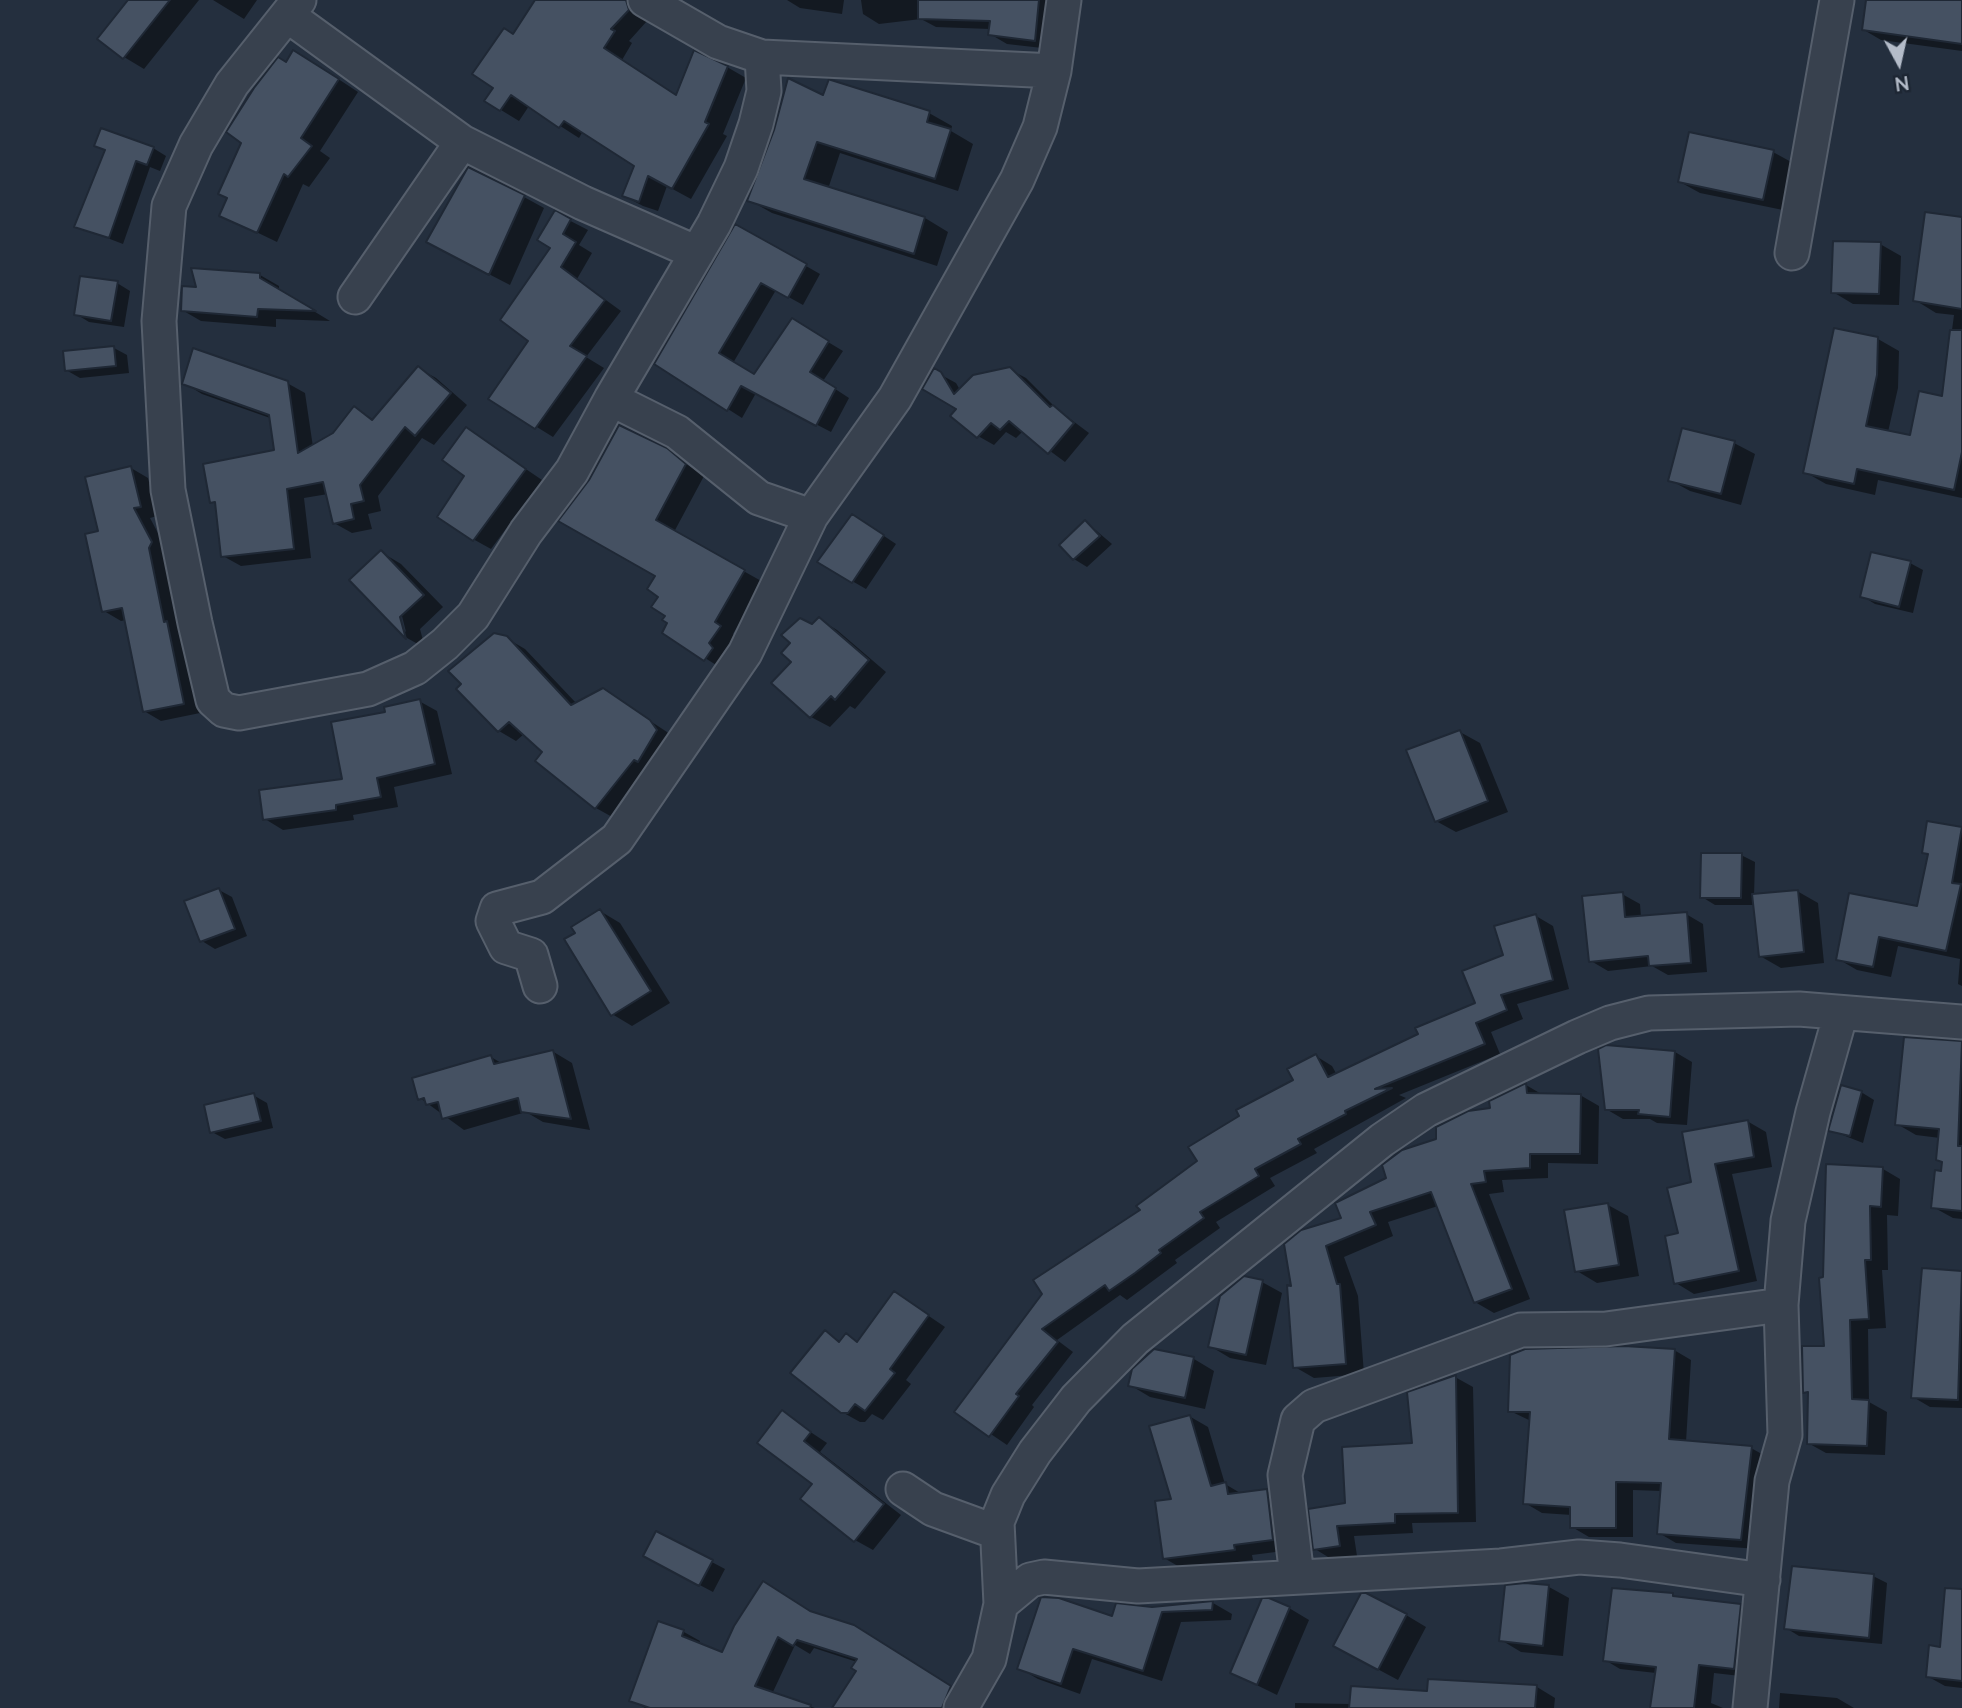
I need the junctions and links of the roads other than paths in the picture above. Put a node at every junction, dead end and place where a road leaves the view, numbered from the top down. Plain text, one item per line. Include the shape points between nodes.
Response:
1 (645, 0) edge
2 (1064, 0) edge
3 (1837, 0) edge
4 (293, 8) edge
5 (762, 57) junction
6 (1054, 71) junction
7 (462, 142) junction
8 (697, 253) junction
9 (1792, 253) dead end
10 (355, 297) dead end
11 (611, 399) junction
12 (811, 516) junction
13 (540, 986) dead end
14 (1841, 1013) junction
15 (1962, 1022) edge
16 (1781, 1305) junction
17 (903, 1489) dead end
18 (996, 1532) junction
19 (1015, 1573) junction
20 (1297, 1577) junction
21 (1763, 1580) junction
22 (961, 1708) edge
23 (1750, 1708) edge

1 - 5 street via 718,42
2 - 6 street
3 - 9 street
4 - 7 street
4 - 11 street via 232,84 196,145 169,206 159,321 168,490 213,700 224,710 239,713 368,689 415,668 473,616 526,532 572,471
5 - 6 street
5 - 8 street via 764,91 741,168
6 - 12 street via 1040,127 1010,192 895,398
7 - 8 street
7 - 10 street
8 - 11 street
11 - 12 street via 677,432 759,498
12 - 13 street via 745,653 617,839 542,897 497,909 493,921 506,947 531,955
14 - 15 street
14 - 16 street via 1788,1221
14 - 18 street via 1799,1009 1649,1013 1577,1037 1426,1110 1382,1140 1135,1339 1076,1399 1035,1452 1008,1495
16 - 20 street via 1605,1329 1521,1330 1304,1412 1285,1475
16 - 21 street via 1785,1435 1772,1481
17 - 18 street via 933,1509
18 - 19 street
19 - 20 street via 1138,1586
19 - 22 street via 1001,1604 989,1659
20 - 21 street via 1578,1558
21 - 23 street

